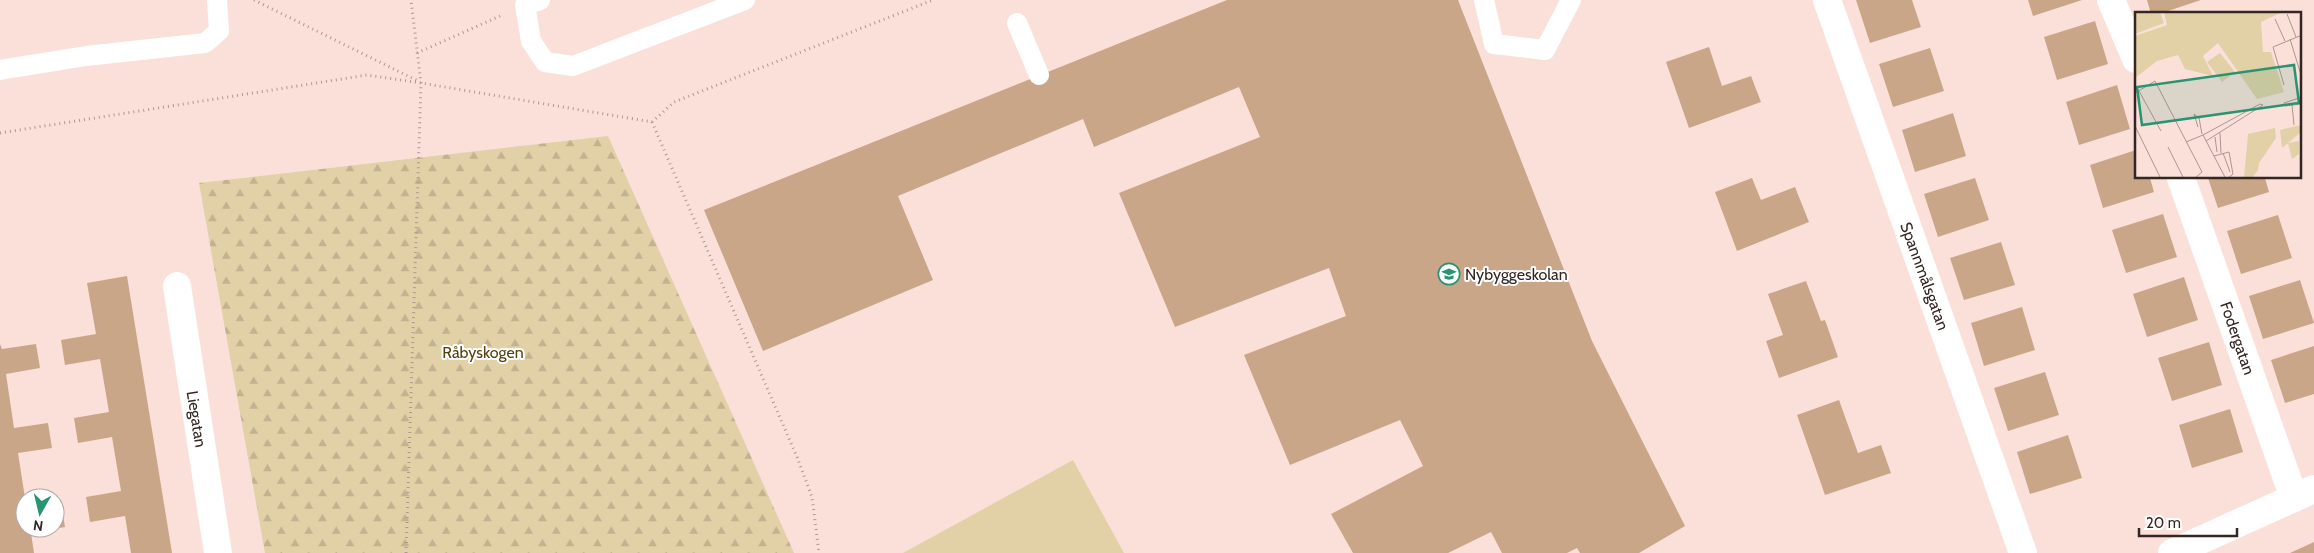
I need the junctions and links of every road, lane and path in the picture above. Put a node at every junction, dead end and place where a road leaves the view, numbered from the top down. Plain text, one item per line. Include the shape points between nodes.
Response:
1 (217, 0) edge
2 (254, 0) edge
3 (411, 0) edge
4 (745, 0) edge
5 (933, 0) edge
6 (1484, 0) edge
7 (1571, 0) edge
8 (1827, 0) edge
9 (2111, 0) edge
10 (533, 2) edge
11 (1017, 23) dead end
12 (417, 53) junction
13 (2135, 57) edge
14 (0, 70) edge
15 (1039, 76) dead end
16 (421, 83) junction
17 (652, 122) junction
18 (0, 133) edge
19 (2181, 179) edge
20 (177, 286) dead end
21 (2304, 493) edge
22 (218, 553) edge
23 (406, 553) edge
24 (819, 553) edge
25 (2023, 553) edge
26 (2172, 553) edge

1 - 14 lane via 220,31 205,44 86,56
2 - 16 path
3 - 12 path
4 - 10 lane via 573,66 545,62 531,41
5 - 17 path via 674,102
6 - 7 lane via 1494,44 1545,50
8 - 25 street, Spannmålsgatan
9 - 13 street
10 - 12 path
11 - 15 lane
12 - 16 path
16 - 17 path
16 - 18 path via 367,76
16 - 23 path
17 - 24 path via 797,457 812,498
19 - 21 street, Fodergatan
20 - 22 street, Liegatan
21 - 26 street

